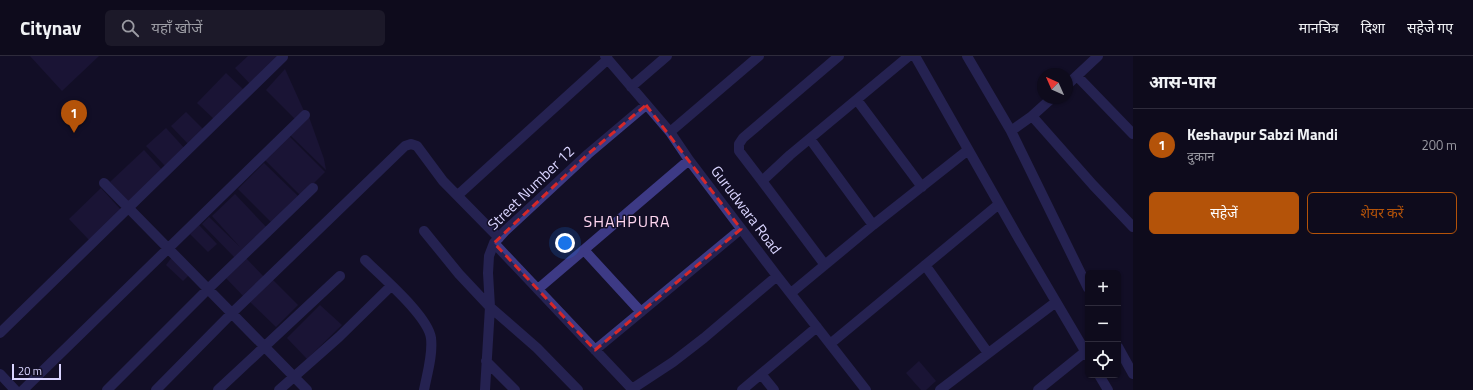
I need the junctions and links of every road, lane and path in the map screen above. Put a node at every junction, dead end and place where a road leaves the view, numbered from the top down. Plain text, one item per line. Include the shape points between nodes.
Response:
1 (667, 56) edge
2 (759, 56) edge
3 (839, 56) edge
4 (909, 56) edge
5 (915, 56) edge
6 (967, 56) edge
7 (1098, 56) edge
8 (283, 57) dead end
9 (607, 58) edge
10 (1077, 76) junction
11 (1073, 80) edge
12 (631, 87) junction
13 (857, 100) junction
14 (1045, 104) edge
15 (646, 105) junction
16 (305, 115) dead end
17 (1032, 116) junction
18 (1011, 131) junction
19 (670, 132) junction
20 (1133, 134) edge
21 (810, 139) junction
22 (968, 150) junction
23 (689, 160) junction
24 (762, 181) junction
25 (104, 183) dead end
26 (922, 187) junction
27 (314, 188) dead end
28 (458, 195) junction
29 (999, 204) junction
30 (128, 208) junction
31 (873, 225) junction
32 (1133, 227) edge
33 (741, 229) junction
34 (424, 231) dead end
35 (497, 240) junction
36 (168, 250) junction
37 (584, 250) junction
38 (365, 260) dead end
39 (825, 265) junction
40 (925, 265) junction
41 (340, 276) dead end
42 (777, 276) junction
43 (1085, 282) edge
44 (391, 286) junction
45 (538, 289) junction
46 (208, 290) junction
47 (791, 293) junction
48 (1056, 302) junction
49 (490, 307) junction
50 (642, 312) junction
51 (232, 313) junction
52 (817, 327) junction
53 (0, 333) edge
54 (830, 344) junction
55 (265, 347) junction
56 (595, 350) junction
57 (1085, 351) edge
58 (1121, 352) edge
59 (988, 353) junction
60 (1085, 355) edge
61 (486, 361) junction
62 (0, 374) edge
63 (761, 374) junction
64 (1133, 374) edge
65 (294, 377) junction
66 (1101, 378) edge
67 (15, 390) edge
68 (23, 390) edge
69 (107, 390) edge
70 (156, 390) edge
71 (218, 390) edge
72 (279, 390) edge
73 (307, 390) edge
74 (424, 390) edge
75 (485, 390) edge
76 (515, 390) edge
77 (578, 390) edge
78 (633, 390) edge
79 (742, 390) edge
80 (774, 390) edge
81 (866, 390) edge
82 (940, 390) edge
83 (1038, 390) edge
84 (1108, 390) edge

1 - 12 street
2 - 19 street
3 - 24 street via 739,144 739,150
4 - 13 street
5 - 22 street
6 - 18 street
7 - 10 street
8 - 30 street
9 - 12 street, Gurudwara Road
9 - 28 street
10 - 11 street
10 - 20 street
12 - 15 street, Gurudwara Road
13 - 21 street
13 - 26 street
14 - 17 street
15 - 19 street, Gurudwara Road
15 - 35 street, Street Number 12 via 588,154
16 - 36 street
17 - 18 street
17 - 32 street
18 - 43 street
19 - 23 street, Gurudwara Road
21 - 24 street
21 - 31 street
22 - 26 street
22 - 29 street
23 - 33 street, Gurudwara Road
23 - 37 street
24 - 39 street
25 - 30 street
26 - 31 street
27 - 46 street
28 - 35 street
28 - 51 street via 443,181 417,146 405,146
29 - 40 street
29 - 48 street
30 - 36 street
30 - 53 street
31 - 39 street
33 - 42 street, Gurudwara Road
33 - 50 street
34 - 49 street
35 - 45 street
35 - 49 street, Street Number 12 via 489,256
36 - 46 street
36 - 68 street
37 - 45 street
37 - 50 street
38 - 44 street
39 - 47 street
40 - 54 street
40 - 59 street
41 - 55 street
42 - 47 street, Gurudwara Road
42 - 78 street via 674,362
44 - 65 street
44 - 74 street via 423,319 429,330 430,353
45 - 56 street
46 - 51 street
46 - 69 street
47 - 52 street, Gurudwara Road
48 - 57 street
48 - 59 street
49 - 61 street, Street Number 12
49 - 77 street via 537,348
50 - 56 street
51 - 55 street
51 - 70 street
52 - 54 street, Gurudwara Road
52 - 63 street
54 - 81 street, Gurudwara Road
55 - 65 street
55 - 71 street
56 - 78 street
58 - 64 street
59 - 82 street
60 - 83 street
61 - 75 street, Street Number 12
61 - 76 street
62 - 67 street
63 - 79 street
63 - 80 street
65 - 72 street
65 - 73 street
66 - 84 street

